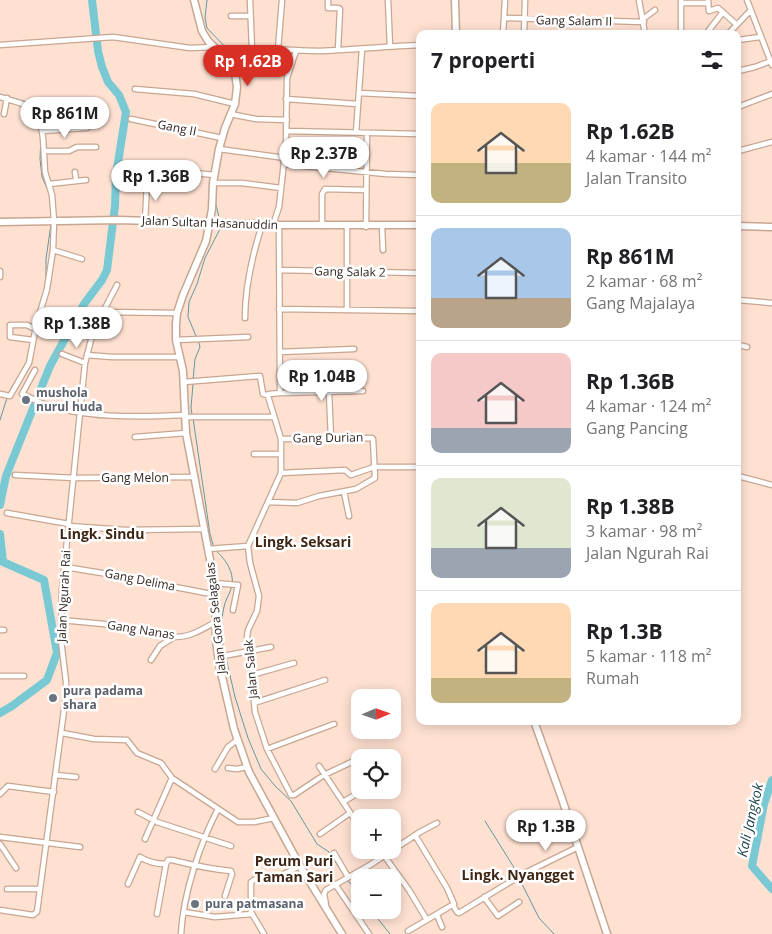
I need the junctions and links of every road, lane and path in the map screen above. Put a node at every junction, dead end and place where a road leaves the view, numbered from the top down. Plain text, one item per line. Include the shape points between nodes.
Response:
1 (194, 0) edge
2 (250, 0) edge
3 (282, 0) edge
4 (328, 0) edge
5 (388, 0) edge
6 (455, 0) edge
7 (505, 0) edge
8 (525, 0) edge
9 (639, 0) edge
10 (747, 0) edge
11 (708, 1) edge
12 (681, 2) edge
13 (655, 10) dead end
14 (750, 11) junction
15 (723, 12) junction
16 (231, 16) dead end
17 (250, 16) junction
18 (504, 18) junction
19 (525, 19) junction
20 (644, 20) junction
21 (736, 24) junction
22 (456, 30) edge
23 (503, 30) edge
24 (524, 30) edge
25 (645, 30) edge
26 (681, 30) edge
27 (709, 30) edge
28 (731, 30) edge
29 (760, 37) junction
30 (741, 40) edge
31 (0, 45) edge
32 (416, 45) edge
33 (215, 47) junction
34 (390, 47) junction
35 (362, 49) junction
36 (252, 50) junction
37 (278, 50) junction
38 (338, 50) junction
39 (296, 51) junction
40 (225, 54) junction
41 (771, 62) edge
42 (741, 70) edge
43 (134, 88) dead end
44 (359, 92) junction
45 (772, 94) edge
46 (416, 96) edge
47 (0, 97) edge
48 (7, 98) junction
49 (286, 99) junction
50 (235, 104) junction
51 (358, 104) junction
52 (741, 106) edge
53 (4, 114) dead end
54 (232, 115) junction
55 (132, 119) dead end
56 (287, 120) junction
57 (87, 128) dead end
58 (42, 131) junction
59 (287, 131) junction
60 (356, 133) junction
61 (416, 133) edge
62 (367, 134) junction
63 (222, 138) junction
64 (772, 142) edge
65 (96, 147) dead end
66 (221, 149) junction
67 (741, 150) edge
68 (44, 151) junction
69 (284, 158) junction
70 (284, 164) junction
71 (123, 168) dead end
72 (75, 172) dead end
73 (367, 172) junction
74 (214, 175) junction
75 (416, 175) edge
76 (76, 180) junction
77 (86, 180) dead end
78 (147, 183) dead end
79 (49, 184) junction
80 (215, 184) junction
81 (281, 188) junction
82 (366, 190) junction
83 (145, 221) junction
84 (0, 222) edge
85 (51, 222) junction
86 (210, 223) junction
87 (262, 225) junction
88 (276, 225) junction
89 (416, 225) edge
90 (322, 226) junction
91 (347, 226) junction
92 (366, 226) junction
93 (382, 226) junction
94 (741, 226) edge
95 (772, 227) edge
96 (53, 250) junction
97 (383, 250) dead end
98 (82, 258) dead end
99 (280, 270) junction
100 (0, 271) edge
101 (346, 272) junction
102 (416, 273) edge
103 (0, 277) edge
104 (117, 285) dead end
105 (741, 300) edge
106 (772, 303) edge
107 (279, 309) junction
108 (41, 310) junction
109 (347, 310) junction
110 (103, 312) junction
111 (416, 312) edge
112 (177, 313) junction
113 (59, 316) dead end
114 (245, 318) dead end
115 (33, 329) junction
116 (248, 337) dead end
117 (31, 340) junction
118 (176, 340) junction
119 (741, 346) edge
120 (747, 347) dead end
121 (354, 349) dead end
122 (280, 352) junction
123 (62, 354) dead end
124 (87, 355) junction
125 (180, 357) junction
126 (85, 363) junction
127 (35, 370) dead end
128 (187, 382) junction
129 (363, 391) dead end
130 (329, 392) junction
131 (280, 393) junction
132 (0, 394) edge
133 (268, 395) junction
134 (81, 412) junction
135 (187, 416) junction
136 (273, 417) junction
137 (186, 433) junction
138 (135, 437) dead end
139 (331, 438) junction
140 (281, 439) junction
141 (254, 454) dead end
142 (281, 454) junction
143 (374, 467) junction
144 (416, 467) edge
145 (280, 473) junction
146 (15, 475) dead end
147 (195, 477) junction
148 (741, 477) edge
149 (74, 478) junction
150 (772, 485) edge
151 (344, 492) junction
152 (268, 502) junction
153 (7, 513) dead end
154 (349, 516) dead end
155 (69, 525) junction
156 (204, 529) junction
157 (248, 546) junction
158 (213, 548) junction
159 (64, 567) junction
160 (214, 583) junction
161 (216, 595) junction
162 (233, 610) dead end
163 (61, 620) junction
164 (217, 621) junction
165 (175, 637) junction
166 (271, 647) dead end
167 (248, 651) junction
168 (223, 655) junction
169 (150, 660) dead end
170 (294, 664) dead end
171 (252, 675) junction
172 (0, 676) edge
173 (24, 676) dead end
174 (325, 680) dead end
175 (254, 702) junction
176 (334, 724) dead end
177 (535, 725) edge
178 (62, 733) junction
179 (237, 740) junction
180 (268, 749) junction
181 (351, 762) edge
182 (319, 766) dead end
183 (247, 767) junction
184 (228, 768) dead end
185 (215, 770) dead end
186 (56, 775) junction
187 (324, 775) junction
188 (76, 777) dead end
189 (172, 778) junction
190 (54, 792) junction
191 (0, 794) edge
192 (351, 797) edge
193 (343, 802) junction
194 (218, 809) junction
195 (138, 812) dead end
196 (350, 813) joint
197 (274, 818) junction
198 (153, 820) junction
199 (437, 823) dead end
200 (320, 834) dead end
201 (415, 835) junction
202 (0, 837) edge
203 (204, 837) junction
204 (145, 839) dead end
205 (46, 843) junction
206 (0, 844) edge
207 (401, 844) edge
208 (232, 846) dead end
209 (80, 847) dead end
210 (578, 848) junction
211 (334, 853) dead end
212 (378, 859) edge
213 (385, 859) edge
214 (166, 864) junction
215 (196, 864) junction
216 (300, 866) junction
217 (16, 868) dead end
218 (348, 876) junction
219 (128, 884) dead end
220 (335, 884) junction
221 (7, 889) dead end
222 (40, 889) junction
223 (225, 896) dead end
224 (484, 898) junction
225 (520, 902) dead end
226 (453, 905) junction
227 (326, 908) junction
228 (0, 910) edge
229 (184, 912) junction
230 (157, 914) dead end
231 (252, 914) junction
232 (437, 914) junction
233 (428, 920) junction
234 (442, 927) dead end
235 (408, 931) dead end
236 (181, 934) edge
237 (264, 934) edge
238 (342, 934) edge
239 (369, 934) edge
240 (607, 934) edge

1 - 33 street via 202,31
2 - 17 street
3 - 37 street
4 - 38 street via 328,8 340,9
5 - 34 street
6 - 22 street
7 - 18 street
8 - 19 street
9 - 20 street
10 - 14 street
11 - 12 street
11 - 15 street via 709,12 717,8
12 - 26 street
13 - 20 street
14 - 21 street
14 - 29 street
15 - 21 street
15 - 27 street
16 - 17 street
17 - 36 street
18 - 19 street, Gang Salam II
18 - 23 street
19 - 20 street, Gang Salam II
19 - 24 street
20 - 25 street
21 - 28 street
29 - 30 street
29 - 41 street
31 - 33 street via 124,37 190,48
32 - 34 street
33 - 40 street
34 - 35 street
35 - 38 street
35 - 44 street
36 - 37 street
36 - 40 street
37 - 39 street
38 - 39 street
39 - 49 street via 287,76
40 - 50 street via 236,78
41 - 42 street
43 - 50 street via 194,94
44 - 46 street
44 - 51 street
45 - 52 street
47 - 48 street
48 - 53 street
48 - 58 street via 36,111
49 - 51 street
49 - 56 street
50 - 54 street, Jalan Gora Selagalas
51 - 60 street
54 - 56 street
54 - 63 street, Jalan Gora Selagalas
55 - 63 street, Gang II
56 - 59 street
57 - 58 street
58 - 68 street
59 - 60 street
59 - 69 street
60 - 62 street
61 - 62 street
62 - 73 street
63 - 66 street, Jalan Gora Selagalas
64 - 67 street
65 - 68 street
66 - 69 street
66 - 74 street, Jalan Gora Selagalas
68 - 79 street
69 - 70 street
70 - 73 street
70 - 81 street
71 - 74 street
72 - 76 street
73 - 75 street
73 - 82 street
74 - 80 street, Jalan Gora Selagalas
76 - 77 street
76 - 79 street
78 - 83 street
79 - 85 street
80 - 81 street via 242,183
80 - 86 street, Jalan Gora Selagalas
81 - 88 street
82 - 90 street via 325,189 322,194
82 - 92 street
83 - 85 street, Jalan Sultan Hasanuddin
83 - 86 street, Jalan Sultan Hasanuddin
84 - 85 street, Jalan Sultan Hasanuddin
85 - 96 street
86 - 87 street, Jalan Sultan Hasanuddin
86 - 112 street, Jalan Gora Selagalas
87 - 88 street, Jalan Sultan Hasanuddin
87 - 114 street via 253,256
88 - 90 street, Jalan Sultan Hasanuddin
88 - 99 street
89 - 93 street, Jalan Sultan Hasanuddin
90 - 91 street, Jalan Sultan Hasanuddin
91 - 92 street, Jalan Sultan Hasanuddin
91 - 101 street
92 - 93 street, Jalan Sultan Hasanuddin
93 - 97 street
94 - 95 street
96 - 98 street
96 - 108 street
99 - 101 street, Gang Salak 2
99 - 107 street
100 - 103 street
101 - 102 street, Gang Salak 2
101 - 109 street
104 - 110 street, Jalan Ngurah Rai
105 - 106 street
107 - 109 street
107 - 122 street
108 - 113 street
108 - 115 street
109 - 111 street
110 - 112 street
110 - 124 street, Jalan Ngurah Rai via 98,313
112 - 118 street, Jalan Gora Selagalas
115 - 117 street
115 - 117 street via 27,325 10,325 10,337
116 - 118 street
117 - 132 street via 28,363 9,395
118 - 125 street, Jalan Gora Selagalas
119 - 120 street
121 - 122 street
122 - 131 street
123 - 126 street
124 - 125 street
124 - 126 street, Jalan Ngurah Rai
125 - 128 street, Jalan Gora Selagalas
126 - 134 street, Jalan Ngurah Rai
127 - 134 street via 22,394 38,402
128 - 133 street via 260,376 263,394
128 - 135 street, Jalan Gora Selagalas
129 - 130 street
130 - 131 street
130 - 139 street
131 - 133 street
133 - 136 street
134 - 135 street via 116,416
134 - 149 street, Jalan Ngurah Rai
135 - 136 street
135 - 137 street, Jalan Gora Selagalas
136 - 140 street
137 - 138 street
137 - 147 street, Jalan Gora Selagalas
139 - 140 street, Gang Durian
139 - 143 street, Gang Durian via 370,437
140 - 142 street
141 - 142 street
142 - 145 street
143 - 144 street
143 - 145 street via 351,475 345,470
143 - 151 street via 373,480
145 - 152 street
146 - 149 street, Gang Melon
147 - 149 street, Gang Melon
147 - 156 street, Jalan Gora Selagalas
148 - 150 street
149 - 155 street, Jalan Ngurah Rai
151 - 152 street via 297,504
151 - 154 street
152 - 157 street
153 - 155 street
155 - 156 street via 125,530
155 - 159 street, Jalan Ngurah Rai
156 - 158 street, Jalan Gora Selagalas
157 - 158 street
157 - 167 street, Jalan Salak via 259,596 247,633
158 - 160 street, Jalan Gora Selagalas
159 - 161 street, Gang Delima
159 - 163 street, Jalan Ngurah Rai
160 - 161 street, Jalan Gora Selagalas
160 - 162 street via 238,585
161 - 164 street, Jalan Gora Selagalas
163 - 165 street, Gang Nanas
163 - 178 street, Jalan Ngurah Rai via 66,682
164 - 165 street, Gang Nanas via 197,632
164 - 168 street, Jalan Gora Selagalas
165 - 169 street via 160,646
166 - 167 street
167 - 168 street
167 - 171 street, Jalan Salak
168 - 179 street, Jalan Gora Selagalas
170 - 171 street
171 - 175 street, Jalan Salak
172 - 173 street
174 - 175 street
175 - 180 street, Jalan Salak
176 - 180 street
177 - 210 street
178 - 186 street, Jalan Ngurah Rai
178 - 189 street via 128,741 137,753 161,762
179 - 183 street, Jalan Gora Selagalas
179 - 185 street via 228,747
180 - 187 street, Jalan Salak via 289,793 294,795
181 - 187 street
182 - 187 street
183 - 184 street
183 - 197 street, Jalan Gora Selagalas
186 - 188 street
186 - 190 street, Jalan Ngurah Rai
187 - 193 street
189 - 194 street
189 - 198 street
190 - 191 street via 8,786
190 - 205 street, Jalan Ngurah Rai
192 - 193 street
193 - 196 street
194 - 197 street via 240,823
194 - 203 street
195 - 198 street
196 - 200 street
197 - 216 street, Jalan Gora Selagalas
198 - 203 street
198 - 204 street
199 - 201 street
201 - 207 street
201 - 226 street via 447,888
202 - 205 street
203 - 208 street
203 - 215 street
205 - 209 street
205 - 222 street, Jalan Ngurah Rai
206 - 217 street
210 - 224 street via 517,877
210 - 240 street
211 - 218 street
212 - 218 street
213 - 233 street
214 - 215 street via 168,860
214 - 219 street via 140,858
214 - 230 street
215 - 223 street via 200,868 231,871
215 - 229 street
216 - 227 street, Jalan Gora Selagalas
216 - 231 street via 278,877 252,881
218 - 220 street
220 - 227 street via 324,892
220 - 239 street
221 - 222 street
222 - 228 street, Jalan Ngurah Rai via 36,914
224 - 225 street via 498,916
224 - 226 street via 459,913
226 - 232 street
227 - 238 street, Jalan Gora Selagalas
229 - 231 street via 214,917
229 - 236 street
231 - 237 street
232 - 233 street
232 - 234 street
233 - 235 street

